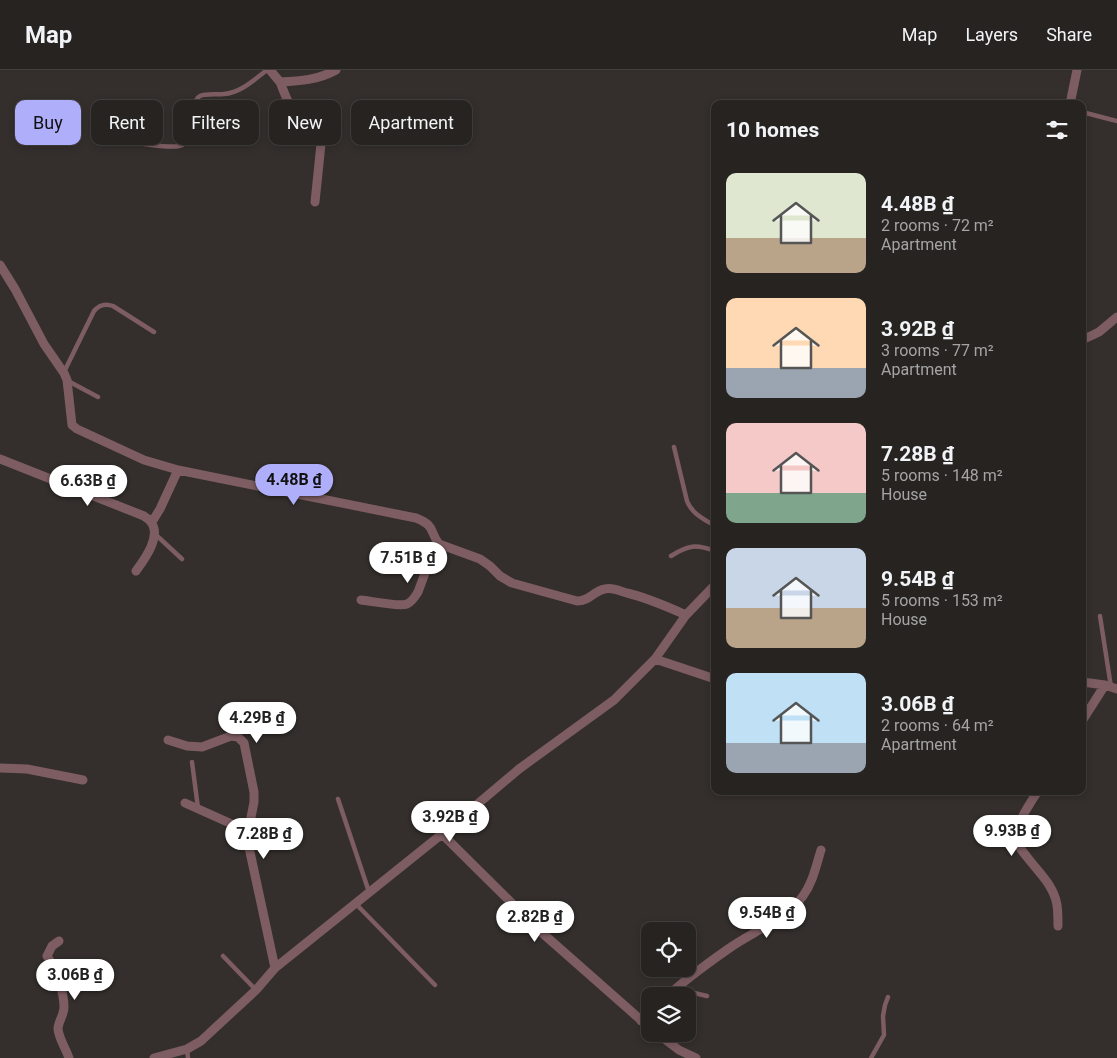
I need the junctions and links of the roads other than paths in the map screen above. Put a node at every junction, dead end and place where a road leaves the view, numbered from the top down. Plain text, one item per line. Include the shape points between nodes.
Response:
1 (269, 70) edge
2 (336, 70) edge
3 (1077, 70) edge
4 (280, 82) junction
5 (1071, 100) edge
6 (1086, 113) edge
7 (1117, 121) edge
8 (160, 145) edge
9 (315, 202) dead end
10 (0, 265) edge
11 (1117, 317) edge
12 (154, 332) dead end
13 (1086, 338) edge
14 (65, 377) junction
15 (98, 397) dead end
16 (674, 447) dead end
17 (0, 459) edge
18 (178, 470) junction
19 (152, 522) junction
20 (711, 523) edge
21 (155, 534) junction
22 (437, 541) junction
23 (711, 550) edge
24 (671, 556) dead end
25 (182, 559) dead end
26 (136, 571) dead end
27 (711, 589) edge
28 (361, 600) dead end
29 (686, 615) junction
30 (1100, 616) dead end
31 (655, 659) junction
32 (711, 678) edge
33 (1086, 683) edge
34 (1111, 687) edge
35 (1086, 716) edge
36 (168, 740) dead end
37 (192, 762) dead end
38 (0, 768) edge
39 (83, 780) dead end
40 (1036, 795) edge
41 (338, 799) dead end
42 (185, 803) dead end
43 (198, 809) junction
44 (442, 834) junction
45 (247, 838) junction
46 (821, 850) dead end
47 (369, 893) junction
48 (356, 904) junction
49 (1058, 926) dead end
50 (59, 941) dead end
51 (223, 956) dead end
52 (275, 968) junction
53 (435, 985) dead end
54 (677, 987) edge
55 (256, 990) junction
56 (696, 993) edge
57 (707, 996) dead end
58 (888, 997) dead end
59 (641, 1021) edge
60 (666, 1042) edge
61 (188, 1054) edge
62 (677, 1054) edge
63 (70, 1058) edge
64 (154, 1058) edge
65 (696, 1058) edge
66 (871, 1058) edge

1 - 4 street
1 - 8 lane via 236,91 198,97 191,135 185,144
2 - 4 street via 310,80
3 - 5 street
4 - 9 street via 291,107 315,126 320,135
6 - 7 lane
10 - 14 street
11 - 13 street
12 - 14 lane via 109,304 101,305 94,311
14 - 15 lane
14 - 18 street via 72,425 144,460
16 - 20 lane via 689,506
17 - 19 street
18 - 19 street
18 - 22 street via 416,518 430,527
19 - 21 street
21 - 25 lane
21 - 26 street
22 - 28 street via 413,600 403,605
22 - 29 street via 442,546 480,559 518,586 577,601 586,600 600,590 613,589 653,600
23 - 24 lane via 692,546
27 - 29 street
29 - 31 street
30 - 34 lane
31 - 32 street
31 - 44 street via 614,700 519,769
33 - 34 street
34 - 35 street
36 - 45 street via 202,747 232,736 244,743 254,792
37 - 43 lane
38 - 39 street via 27,769
40 - 49 street via 1015,837 1049,885 1058,904
41 - 47 lane
42 - 43 street
43 - 45 street via 238,828
44 - 47 street
44 - 59 street via 540,931
45 - 52 street
46 - 54 street via 812,881 794,906
47 - 48 street
48 - 52 street
48 - 53 lane
50 - 63 street via 52,946 48,956 61,987 64,1008 58,1026 59,1035
51 - 55 lane
52 - 55 street
55 - 61 street
56 - 57 lane
58 - 66 lane via 883,1016 884,1035
60 - 62 street
61 - 64 street
62 - 65 street

